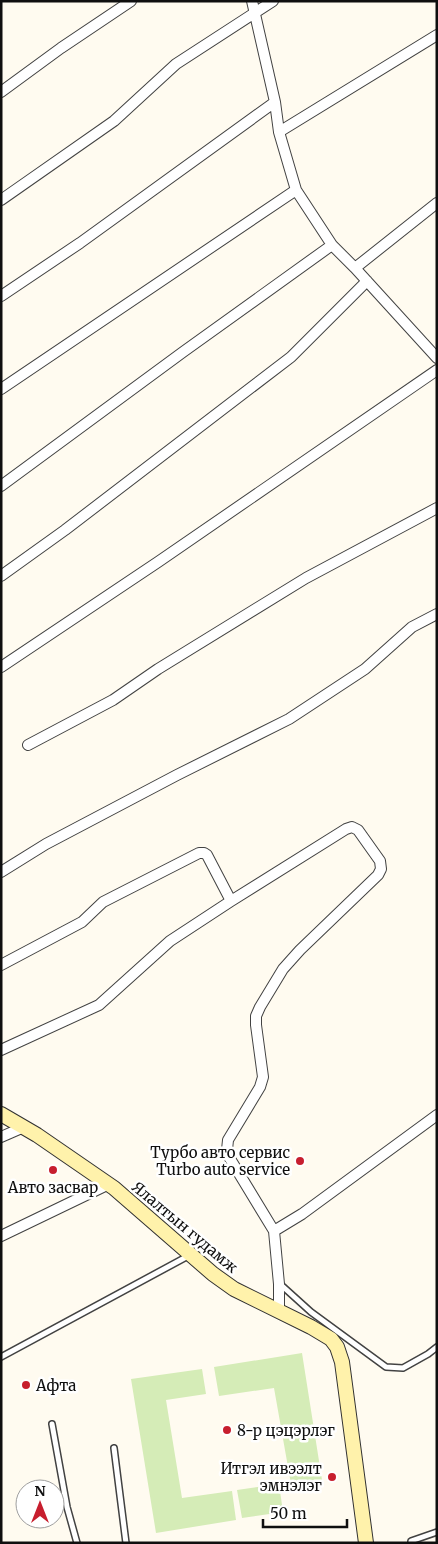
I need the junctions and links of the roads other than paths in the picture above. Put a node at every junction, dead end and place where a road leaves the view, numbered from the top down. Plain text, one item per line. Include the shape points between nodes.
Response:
1 (131, 1) edge
2 (252, 1) edge
3 (273, 1) edge
4 (254, 13) junction
5 (437, 35) edge
6 (1, 92) edge
7 (275, 102) junction
8 (279, 132) junction
9 (296, 190) junction
10 (1, 200) edge
11 (437, 204) edge
12 (332, 245) junction
13 (355, 268) junction
14 (367, 281) junction
15 (1, 296) edge
16 (437, 358) edge
17 (437, 370) edge
18 (1, 389) edge
19 (1, 486) edge
20 (437, 508) edge
21 (1, 576) edge
22 (437, 614) edge
23 (1, 667) edge
24 (28, 745) dead end
25 (1, 872) edge
26 (231, 901) junction
27 (1, 965) edge
28 (1, 1050) edge
29 (1, 1114) edge
30 (437, 1115) edge
31 (24, 1127) junction
32 (1, 1136) edge
33 (109, 1184) junction
34 (274, 1230) junction
35 (1, 1236) edge
36 (190, 1254) junction
37 (280, 1284) junction
38 (279, 1312) junction
39 (437, 1347) edge
40 (1, 1357) edge
41 (52, 1424) dead end
42 (114, 1448) dead end
43 (437, 1532) edge
44 (77, 1543) edge
45 (126, 1543) edge
46 (366, 1543) edge
47 (411, 1543) edge

1 - 6 street
2 - 4 street
3 - 4 street
4 - 7 street
4 - 10 street via 176,64 114,121
5 - 8 street
7 - 8 street
7 - 15 street
8 - 9 street
9 - 12 street
9 - 18 street
11 - 13 street
12 - 13 street
12 - 19 street
13 - 14 street
14 - 16 street
14 - 21 street via 291,357
17 - 23 street
20 - 24 street via 306,578 113,700
22 - 25 street via 412,627 365,669 289,720 177,774 46,844
26 - 27 street via 207,855 199,853 103,902 82,922
26 - 28 street via 170,941 99,1005
26 - 34 street via 352,827 358,830 380,861 378,875 284,968 256,1016 263,1077 260,1088 228,1140 227,1150
29 - 31 street, Ялалтын гудамж
30 - 34 street via 302,1214
31 - 32 street
31 - 33 street, Ялалтын гудамж
33 - 35 street
33 - 36 street, Ялалтын гудамж
34 - 37 street
36 - 38 street, Ялалтын гудамж via 234,1289
36 - 40 lane
37 - 38 street
37 - 39 lane via 311,1312 386,1367 403,1368
38 - 46 street, Ялалтын гудамж via 322,1333 337,1347 342,1362
41 - 44 lane
42 - 45 lane
43 - 47 lane

